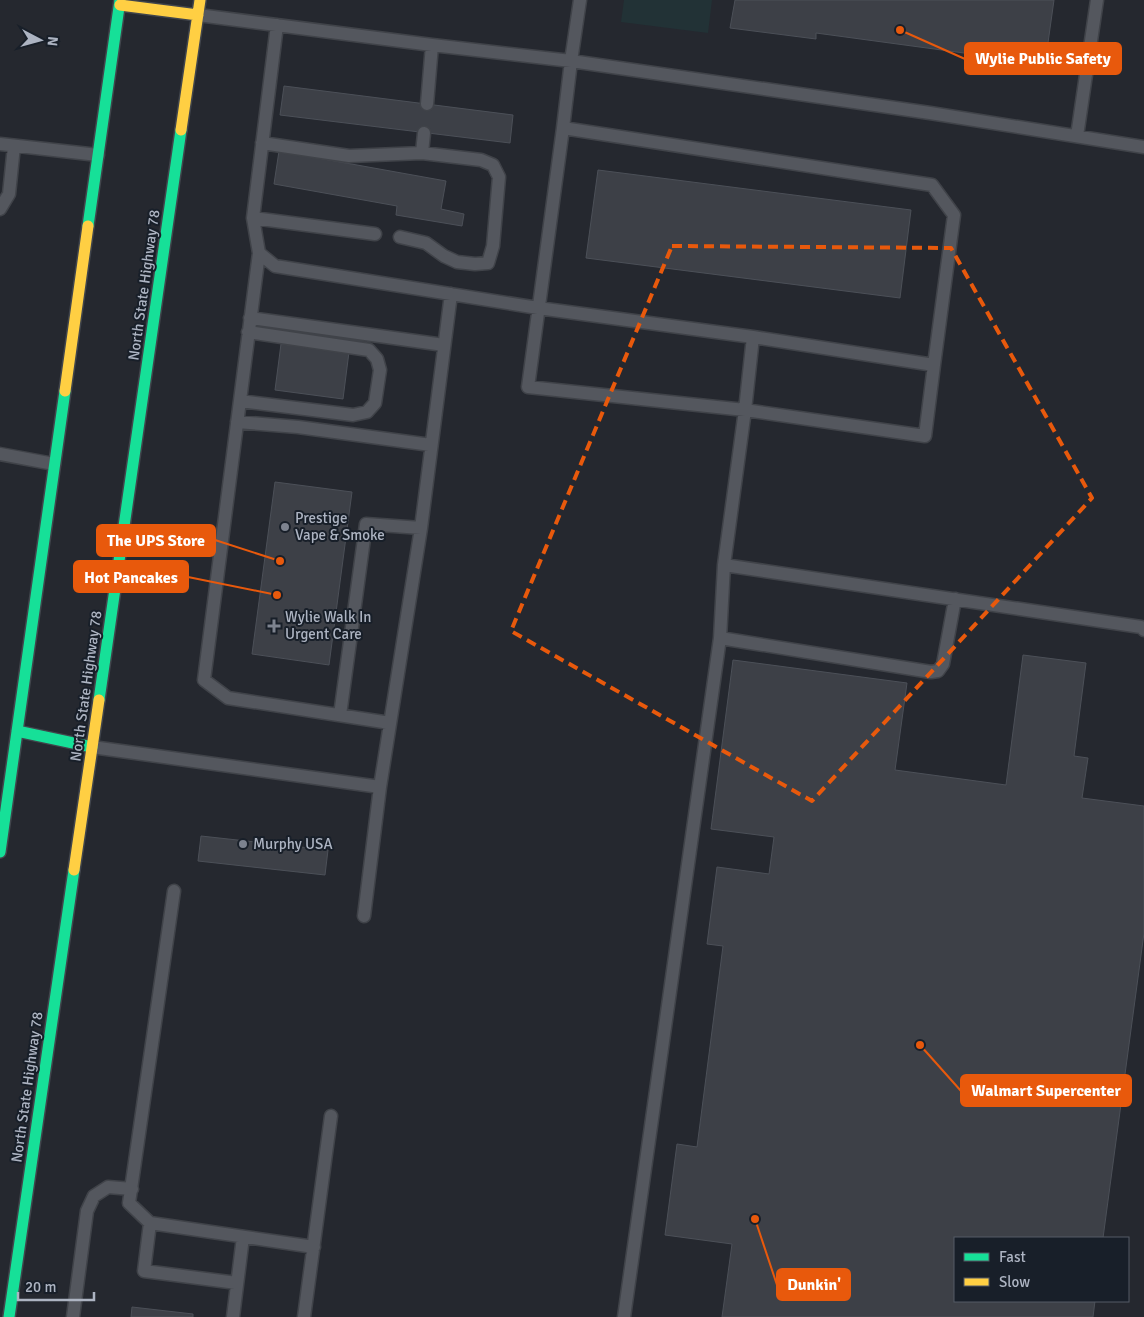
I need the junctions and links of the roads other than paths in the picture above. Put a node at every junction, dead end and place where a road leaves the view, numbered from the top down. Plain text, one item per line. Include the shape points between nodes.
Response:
1 (200, 0) edge
2 (580, 0) edge
3 (1097, 0) edge
4 (120, 2) edge
5 (198, 15) junction
6 (277, 25) junction
7 (432, 46) junction
8 (572, 62) junction
9 (427, 104) dead end
10 (563, 128) junction
11 (424, 133) dead end
12 (1077, 136) junction
13 (262, 143) junction
14 (0, 144) edge
15 (14, 146) junction
16 (1144, 147) edge
17 (422, 153) junction
18 (98, 155) junction
19 (0, 209) edge
20 (253, 218) junction
21 (375, 234) dead end
22 (400, 238) dead end
23 (259, 253) junction
24 (451, 294) junction
25 (538, 308) junction
26 (250, 318) junction
27 (248, 332) junction
28 (753, 337) junction
29 (444, 345) junction
30 (934, 365) junction
31 (240, 401) junction
32 (745, 410) junction
33 (237, 422) junction
34 (431, 445) junction
35 (0, 454) edge
36 (54, 464) junction
37 (421, 528) junction
38 (724, 565) junction
39 (955, 599) junction
40 (1144, 630) edge
41 (720, 638) junction
42 (340, 715) junction
43 (390, 723) junction
44 (13, 731) junction
45 (92, 747) junction
46 (380, 787) junction
47 (0, 852) edge
48 (174, 891) dead end
49 (364, 916) dead end
50 (331, 1116) dead end
51 (132, 1189) junction
52 (150, 1223) junction
53 (243, 1237) junction
54 (314, 1247) junction
55 (237, 1283) junction
56 (9, 1317) edge
57 (73, 1317) edge
58 (233, 1317) edge
59 (304, 1317) edge
60 (624, 1317) edge

1 - 5 main road, North State Highway 78
2 - 8 lane
3 - 12 lane
4 - 5 main road
4 - 18 main road
5 - 6 lane
5 - 45 main road, North State Highway 78
6 - 7 lane
6 - 13 lane
7 - 8 lane
7 - 9 lane
8 - 10 lane
8 - 12 lane
10 - 25 lane
10 - 30 lane via 932,185 954,215
11 - 17 lane
12 - 16 lane
13 - 17 lane via 348,156
13 - 20 lane
14 - 15 lane
15 - 18 lane
15 - 19 lane via 9,194
17 - 22 lane via 481,160 493,166 499,177 493,246 488,263 475,264 457,262 426,244
18 - 36 main road
20 - 21 lane
20 - 23 lane
23 - 24 lane via 275,266
23 - 26 lane
24 - 25 lane
24 - 29 lane
25 - 28 lane
25 - 32 lane via 528,387
26 - 27 lane
26 - 29 lane
27 - 31 lane
27 - 31 lane via 369,350 377,359 380,370 375,403 367,412 353,415
28 - 30 lane
28 - 32 lane
29 - 34 lane
30 - 32 lane via 925,436
31 - 33 lane
32 - 38 lane
33 - 34 lane
33 - 42 lane via 204,680 228,698
34 - 37 lane
35 - 36 lane
36 - 44 main road
37 - 42 lane via 366,524
37 - 43 lane
38 - 39 lane
38 - 41 lane
39 - 40 lane
39 - 41 lane via 943,664 930,672
41 - 60 lane
42 - 43 lane
43 - 46 lane
44 - 45 main road
44 - 47 main road
45 - 46 lane
45 - 56 main road, North State Highway 78
46 - 49 lane
48 - 51 lane
50 - 54 lane
51 - 52 lane via 129,1203
51 - 57 lane via 108,1186 94,1196 88,1212
52 - 53 lane
52 - 55 lane via 144,1272
53 - 54 lane
53 - 55 lane
54 - 59 lane
55 - 58 lane

